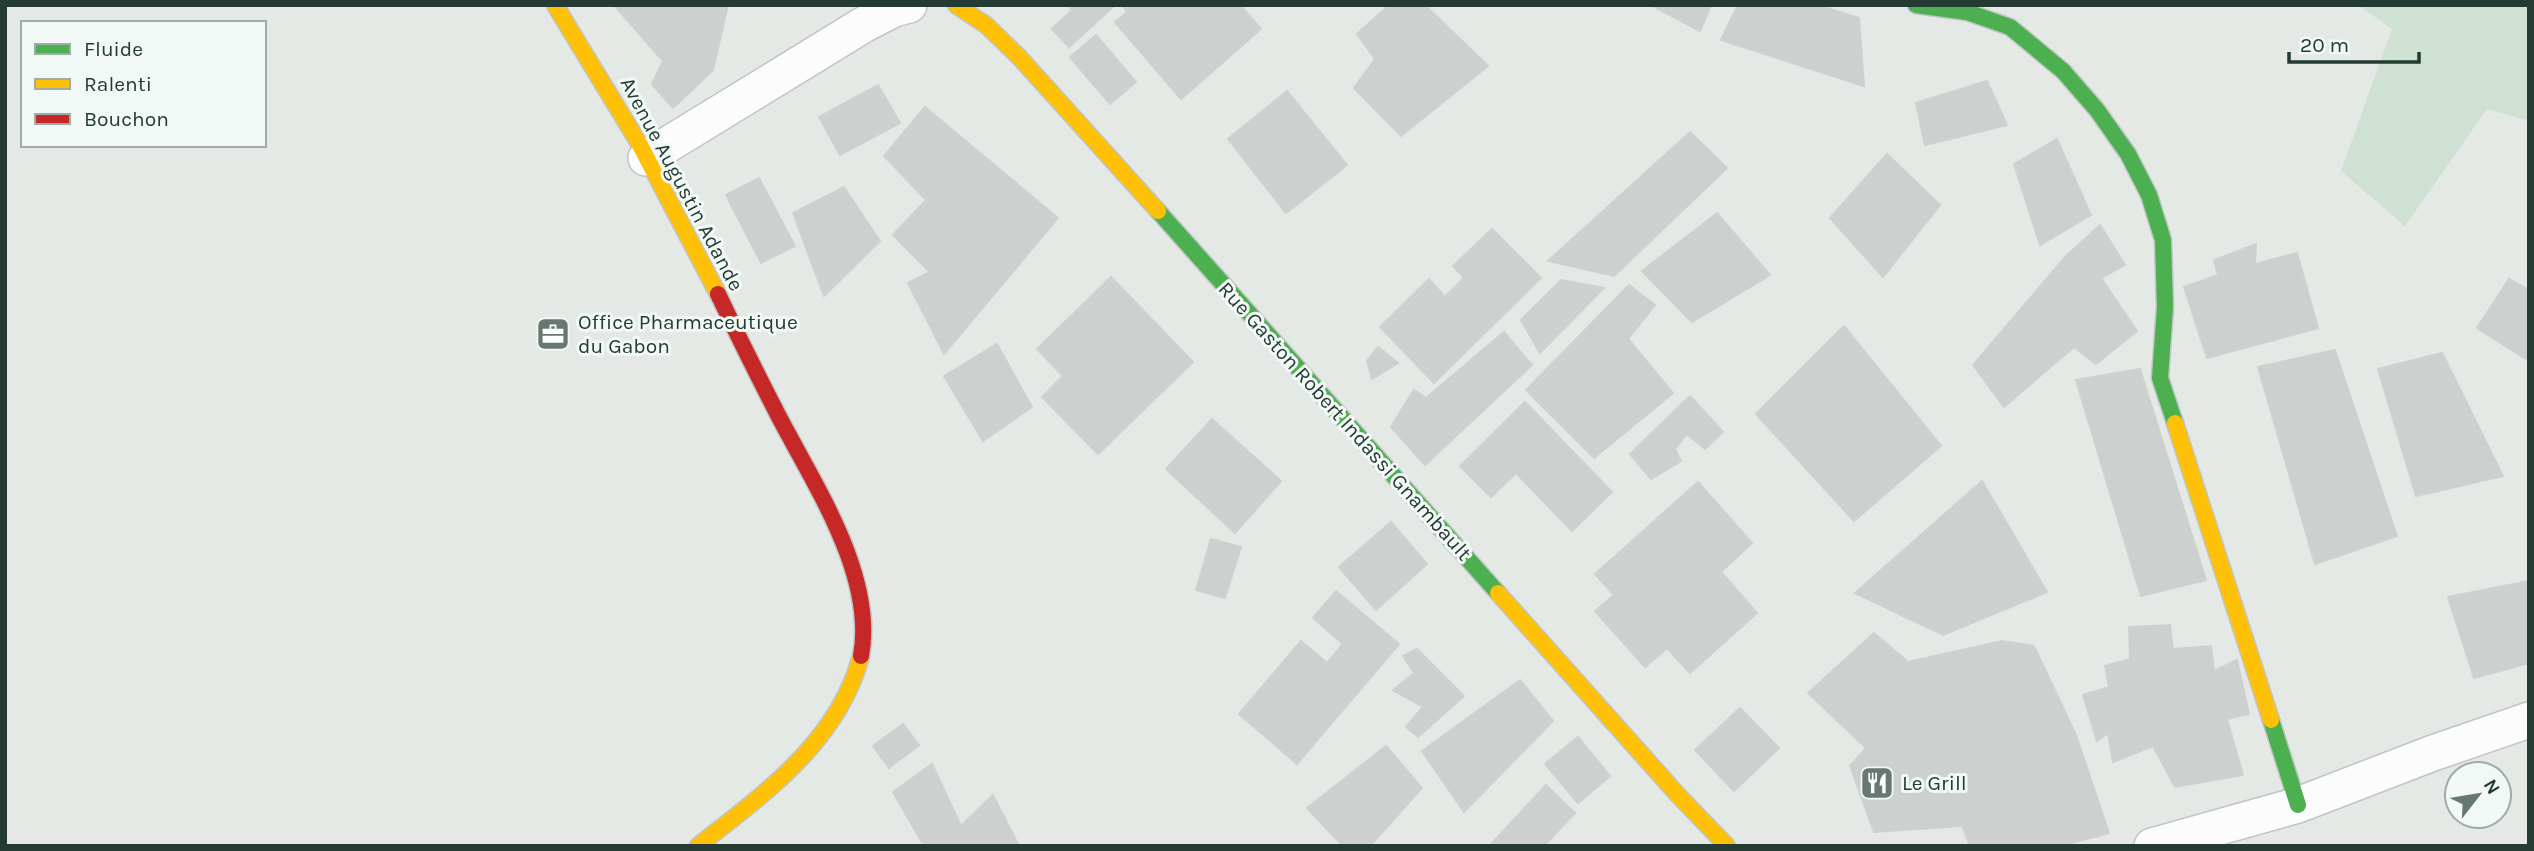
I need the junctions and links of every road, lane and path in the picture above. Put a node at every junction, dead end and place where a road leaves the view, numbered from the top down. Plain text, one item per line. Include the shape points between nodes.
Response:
1 (555, 5) edge
2 (909, 5) edge
3 (956, 5) edge
4 (1916, 5) edge
5 (646, 158) junction
6 (2529, 720) edge
7 (2298, 804) junction
8 (698, 846) edge
9 (1727, 846) edge
10 (2152, 846) edge

1 - 5 street, Avenue Augustin Adande via 593,62
2 - 5 street via 863,25
3 - 9 street, Rue Gaston Robert Indassi Gnambault via 999,35
4 - 7 street via 1968,12 2010,27 2063,71 2097,110 2149,195 2163,240 2160,378
5 - 8 street, Avenue Augustin Adande via 828,514 861,598 864,633 861,659 847,695 825,730 796,767
6 - 7 street
7 - 10 street

